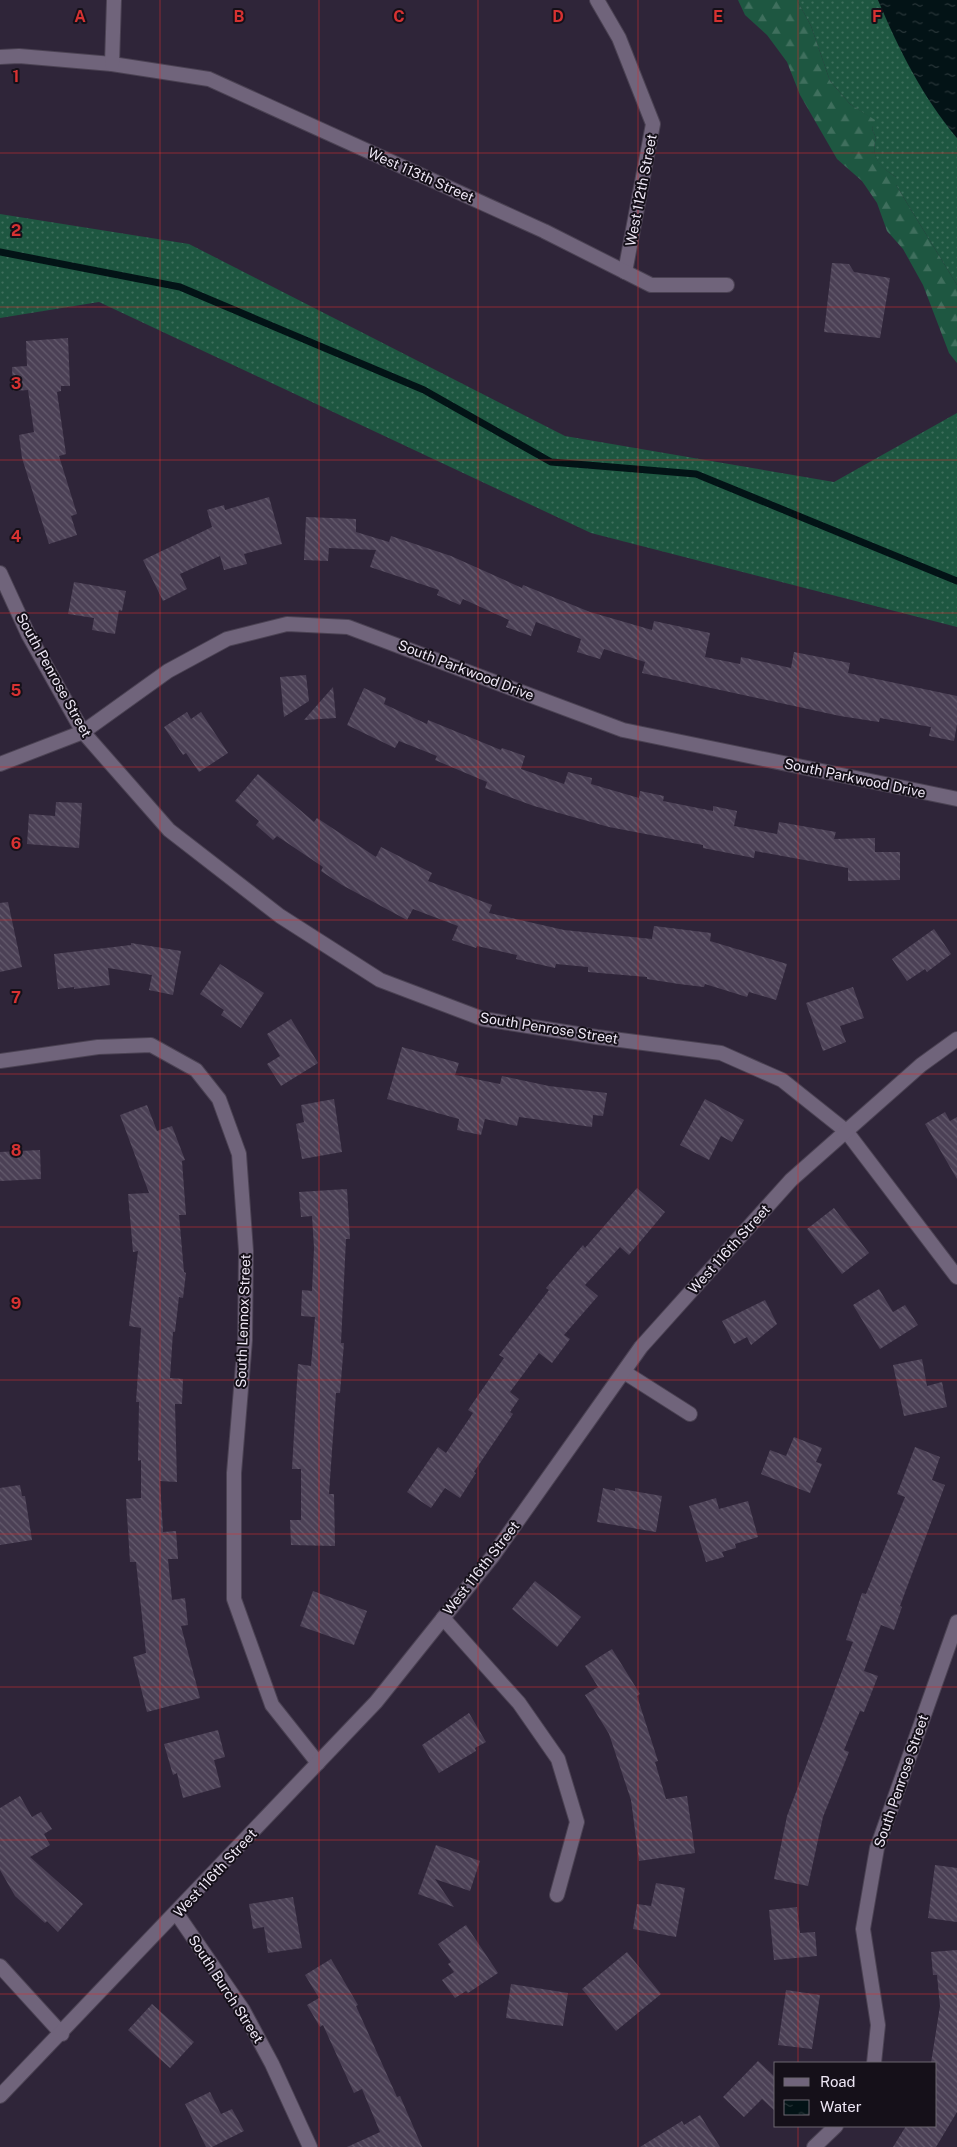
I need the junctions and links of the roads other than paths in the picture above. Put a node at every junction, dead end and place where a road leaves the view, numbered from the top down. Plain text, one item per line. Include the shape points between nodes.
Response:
1 (114, 0) edge
2 (597, 0) edge
3 (0, 57) edge
4 (112, 64) junction
5 (625, 272) junction
6 (727, 285) dead end
7 (0, 573) edge
8 (83, 732) junction
9 (0, 764) edge
10 (957, 799) edge
11 (957, 1039) edge
12 (0, 1061) edge
13 (846, 1131) junction
14 (957, 1277) edge
15 (624, 1372) junction
16 (690, 1414) dead end
17 (443, 1618) junction
18 (957, 1622) edge
19 (318, 1763) junction
20 (557, 1895) dead end
21 (176, 1914) junction
22 (0, 1966) edge
23 (62, 2034) junction
24 (874, 2062) edge
25 (0, 2096) edge
26 (835, 2127) edge
27 (310, 2147) edge
28 (814, 2147) edge

1 - 4 street
2 - 5 street, West 112th Street via 620,38 653,124
3 - 4 street, West 113th Street
4 - 5 street, West 113th Street via 209,79 544,231
5 - 6 street, West 113th Street via 651,285
7 - 8 street, South Penrose Street via 28,634
8 - 9 street, South Parkwood Drive
8 - 10 street, South Parkwood Drive via 168,671 227,638 287,624 348,627 623,730
8 - 13 street, South Penrose Street via 169,830 280,916 380,980 483,1019 721,1053 782,1080
11 - 13 street, West 116th Street
12 - 19 street, South Lennox Street via 98,1047 151,1045 196,1070 219,1099 239,1154 246,1251 245,1340 234,1473 234,1599 272,1705
13 - 14 street, South Penrose Street
13 - 15 street, West 116th Street via 791,1180 641,1347
15 - 16 street
15 - 17 street, West 116th Street via 492,1557
17 - 19 street, West 116th Street via 376,1702
17 - 20 street via 519,1703 558,1759 577,1822
18 - 24 street, South Penrose Street via 877,1848 863,1928 878,2024
19 - 21 street, West 116th Street
21 - 23 street, West 116th Street
21 - 27 street, South Burch Street via 243,2010
22 - 23 street
23 - 25 street, West 116th Street
26 - 28 street

